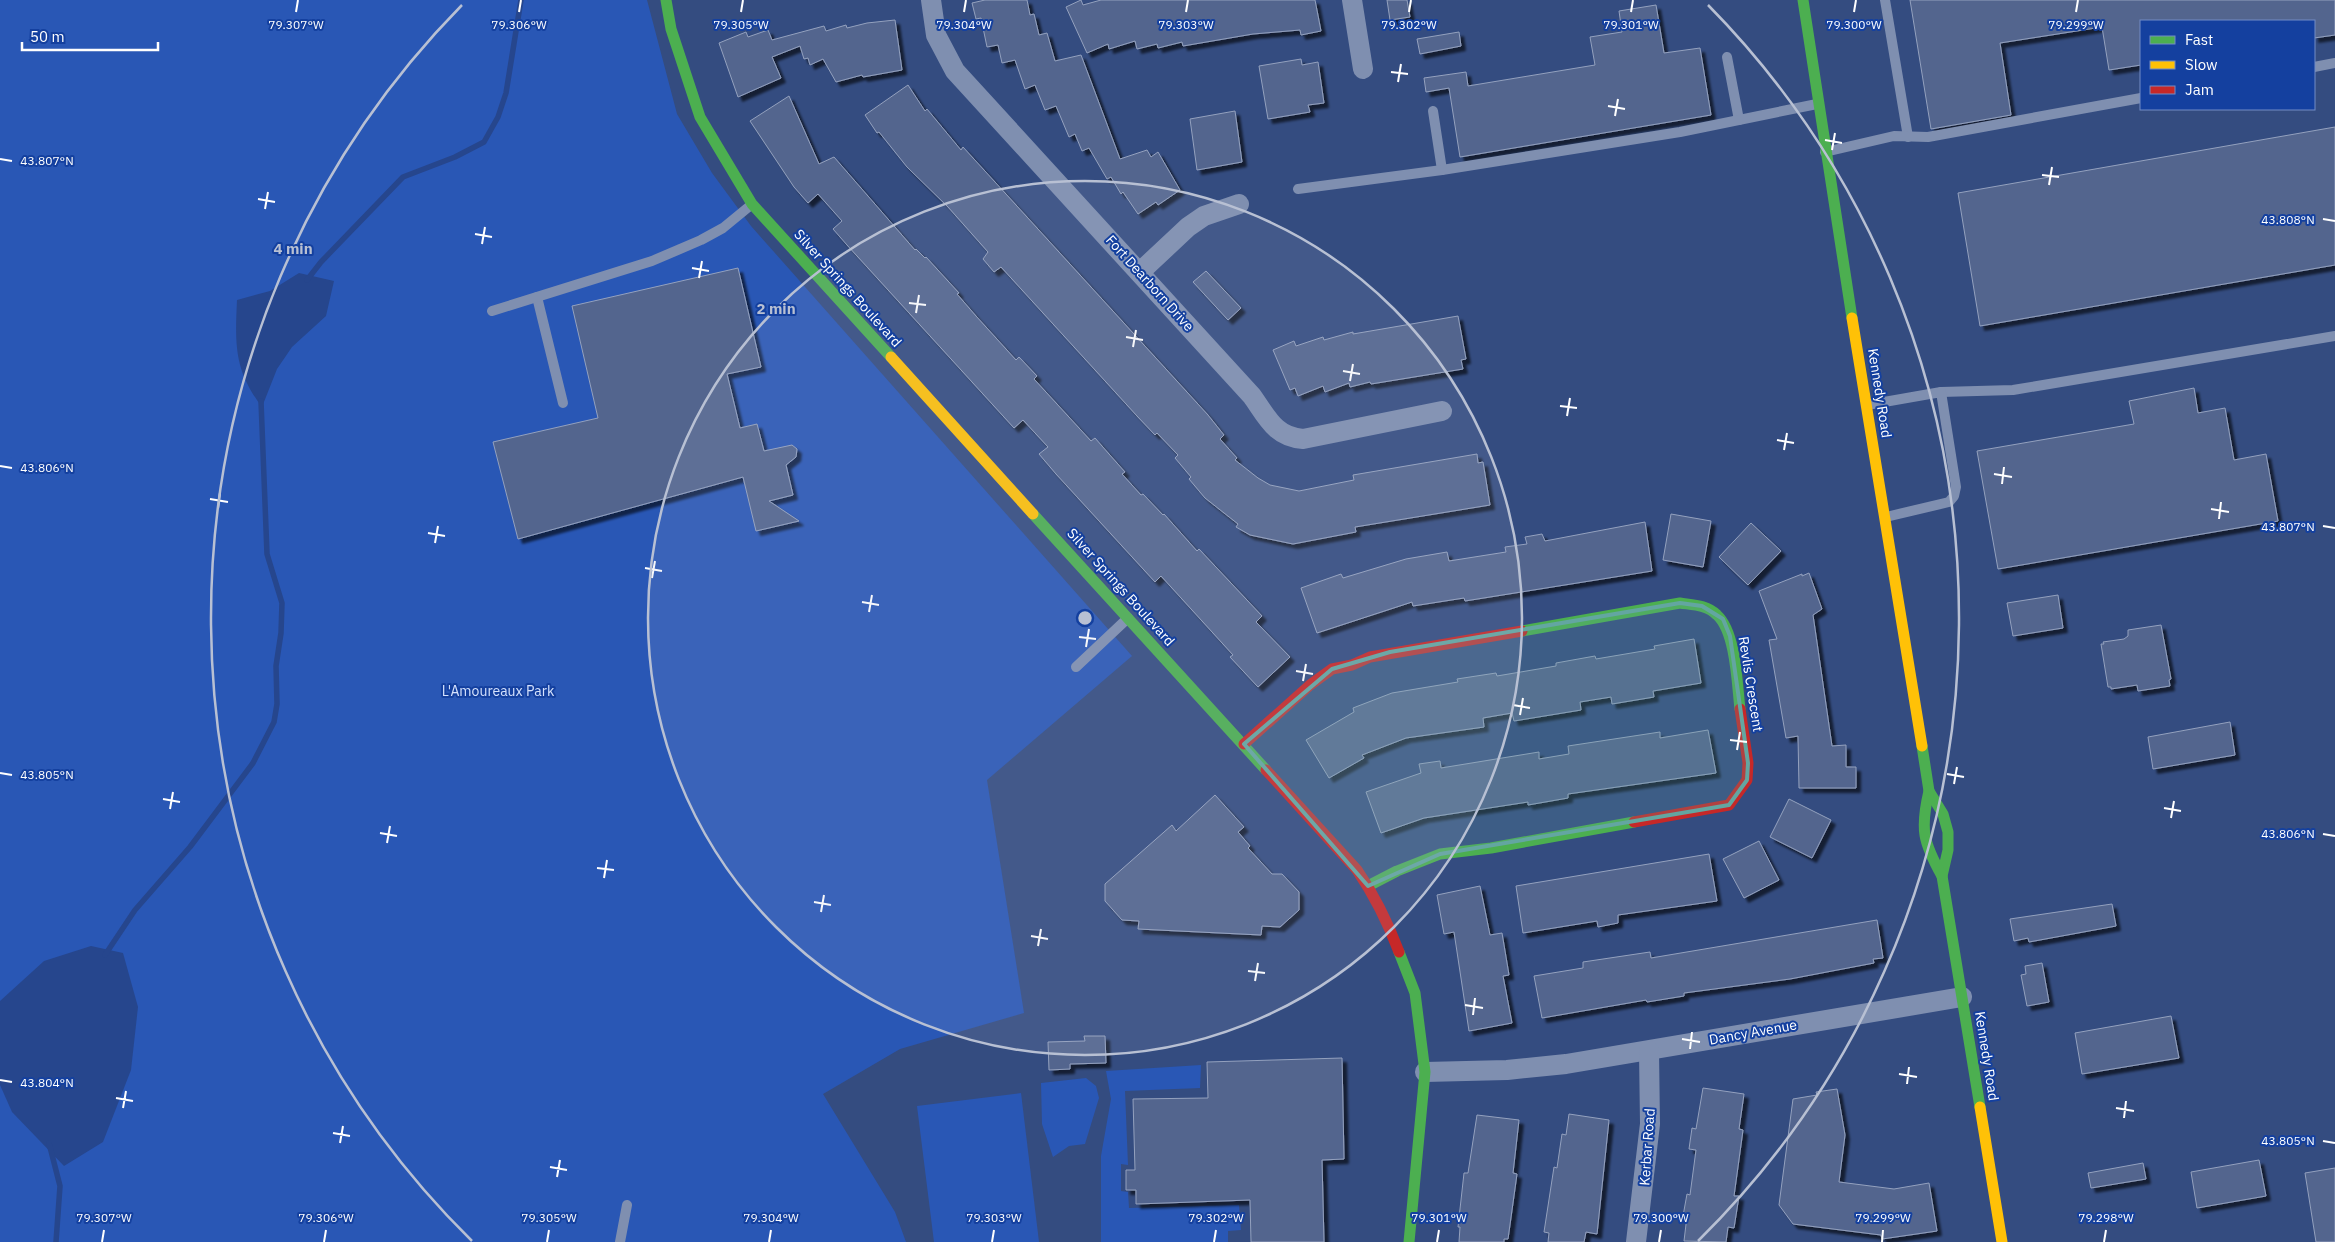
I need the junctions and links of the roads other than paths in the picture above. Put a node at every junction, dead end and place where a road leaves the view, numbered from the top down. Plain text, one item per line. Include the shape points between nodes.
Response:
1 (666, 0) edge
2 (931, 0) edge
3 (1352, 0) edge
4 (1803, 0) edge
5 (1885, 0) edge
6 (1727, 57) dead end
7 (2335, 63) edge
8 (2315, 67) edge
9 (1363, 68) dead end
10 (2140, 98) edge
11 (1818, 104) junction
12 (1433, 111) dead end
13 (1739, 120) junction
14 (1908, 137) junction
15 (1825, 152) junction
16 (1442, 170) junction
17 (1298, 189) dead end
18 (752, 204) junction
19 (1239, 204) dead end
20 (1140, 272) junction
21 (537, 297) junction
22 (492, 311) dead end
23 (2335, 336) edge
24 (1941, 392) junction
25 (563, 403) dead end
26 (1867, 404) junction
27 (1442, 411) dead end
28 (1886, 518) junction
29 (1129, 618) junction
30 (1076, 667) dead end
31 (1244, 744) junction
32 (1929, 791) junction
33 (1942, 876) junction
34 (1368, 886) junction
35 (1962, 997) junction
36 (1649, 1051) junction
37 (1425, 1072) junction
38 (627, 1205) dead end
39 (620, 1242) edge
40 (1409, 1242) edge
41 (1636, 1242) edge
42 (2002, 1242) edge

1 - 18 street, Silver Springs Boulevard via 671,29 700,117
2 - 20 street, Fort Dearborn Drive via 936,35 954,71
3 - 9 street
4 - 11 street, Kennedy Road
5 - 14 lane
6 - 13 lane
7 - 8 lane
10 - 14 lane via 1928,137
11 - 13 lane
11 - 15 street, Kennedy Road
12 - 16 lane
13 - 16 lane
14 - 15 lane via 1894,136
15 - 26 street, Kennedy Road
16 - 17 lane
18 - 21 lane via 723,228 701,240 652,261
18 - 29 street, Silver Springs Boulevard
19 - 20 street via 1204,216
20 - 27 street, Fort Dearborn Drive via 1252,396 1278,431 1289,438 1304,439
21 - 22 lane
21 - 25 lane
23 - 24 lane via 2013,390
24 - 26 lane
24 - 28 lane via 1956,488 1954,496 1949,502
26 - 28 street, Kennedy Road
28 - 32 street, Kennedy Road
29 - 30 lane
29 - 31 street, Silver Springs Boulevard
31 - 34 street, Silver Springs Boulevard
31 - 34 street, Revlis Crescent via 1332,669 1370,657 1680,603 1702,606 1723,619 1730,636 1748,763 1747,780 1729,805 1491,848 1440,854
32 - 33 street, Kennedy Road via 1922,830 1925,846
32 - 33 street, Kennedy Road via 1946,818 1950,842
33 - 35 street, Kennedy Road
34 - 37 street, Silver Springs Boulevard via 1390,928 1415,993
35 - 36 street, Dancy Avenue
35 - 42 street, Kennedy Road
36 - 37 street, Dancy Avenue via 1507,1070
36 - 41 street, Kerbar Road via 1650,1124
37 - 40 street, Silver Springs Boulevard
38 - 39 lane

